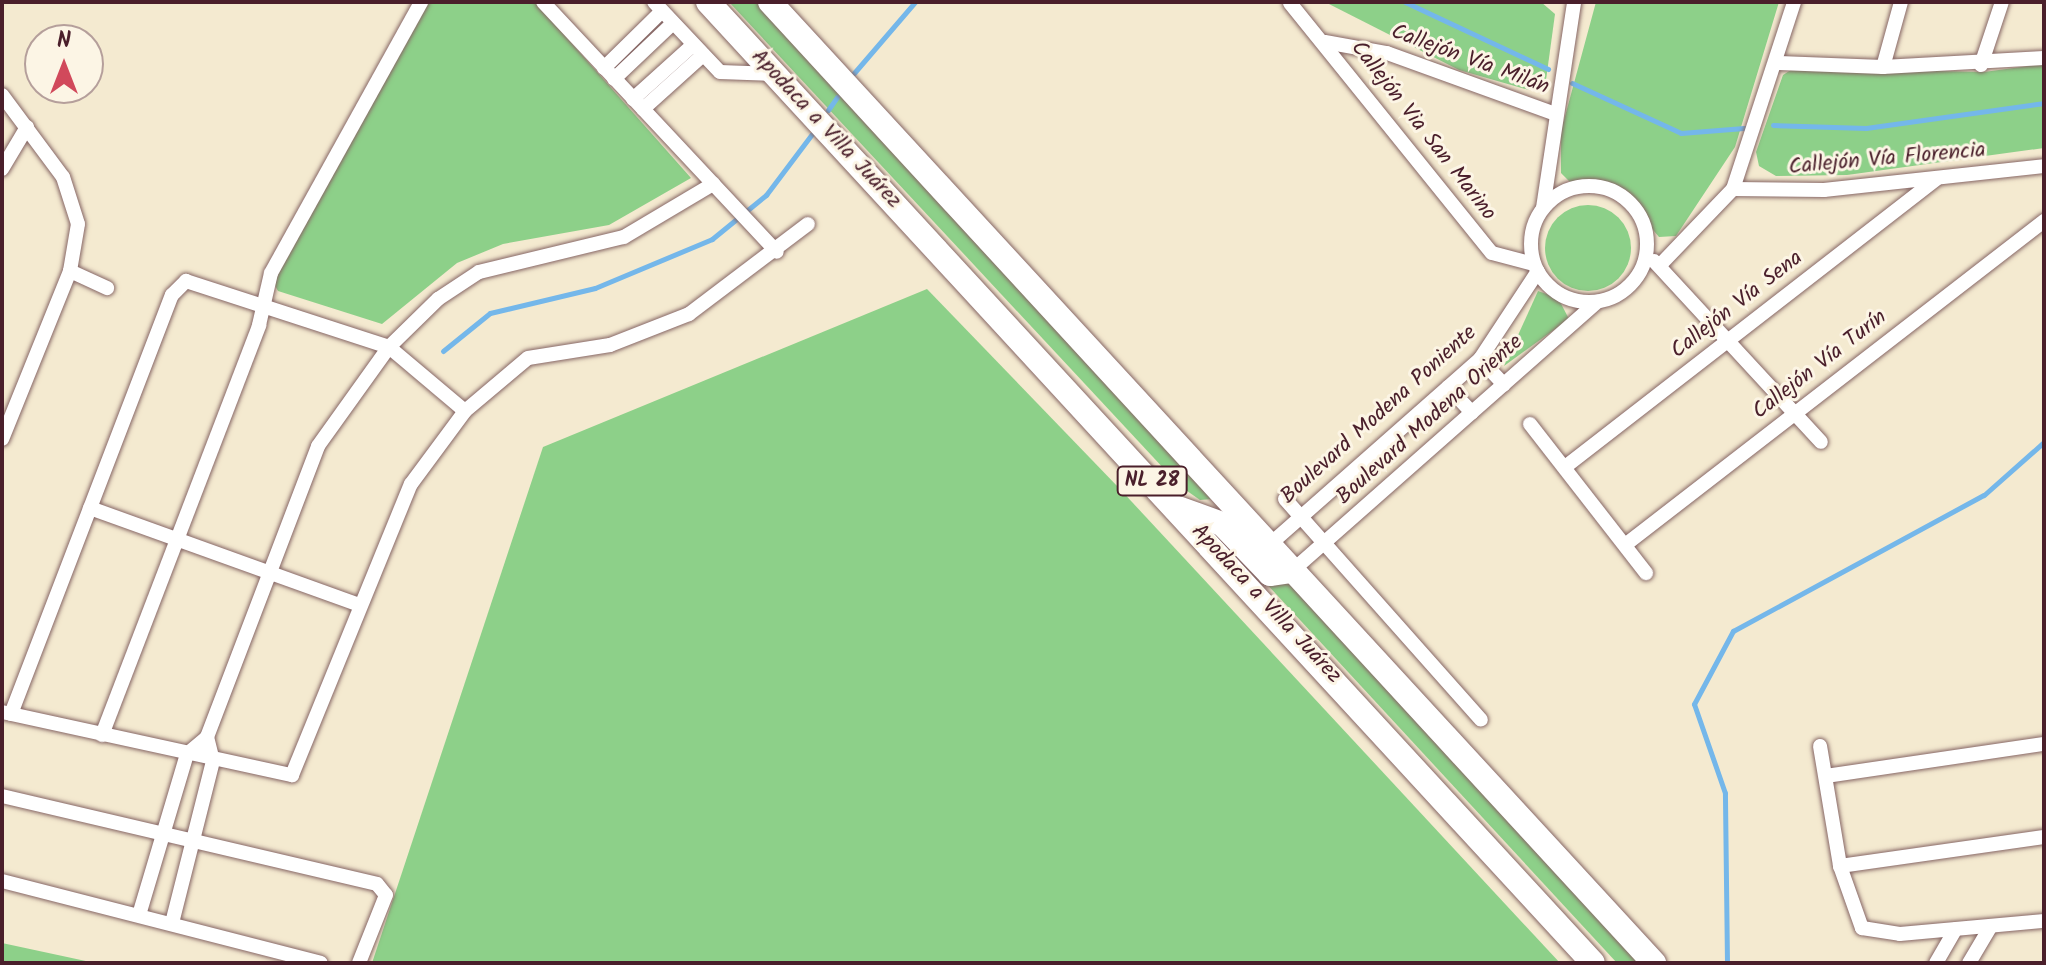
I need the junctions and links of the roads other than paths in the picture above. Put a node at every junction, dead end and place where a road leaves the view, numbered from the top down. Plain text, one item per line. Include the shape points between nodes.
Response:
1 (421, 2) edge
2 (543, 2) edge
3 (708, 2) edge
4 (770, 2) edge
5 (1794, 2) edge
6 (1901, 2) edge
7 (2002, 2) edge
8 (1290, 3) edge
9 (1573, 3) edge
10 (658, 6) edge
11 (673, 23) junction
12 (1325, 42) junction
13 (698, 50) junction
14 (2044, 58) edge
15 (1779, 63) junction
16 (1981, 65) junction
17 (1883, 67) junction
18 (609, 73) junction
19 (776, 74) junction
20 (2, 95) edge
21 (638, 104) junction
22 (1553, 113) junction
23 (27, 127) junction
24 (2044, 166) edge
25 (2, 169) edge
26 (1936, 179) junction
27 (713, 184) junction
28 (1733, 189) junction
29 (1543, 208) junction
30 (2044, 221) edge
31 (808, 224) dead end
32 (777, 252) junction
33 (1646, 259) junction
34 (1662, 263) junction
35 (1536, 268) junction
36 (70, 271) junction
37 (107, 288) dead end
38 (1597, 302) junction
39 (264, 304) junction
40 (1726, 340) junction
41 (389, 347) junction
42 (1480, 359) junction
43 (1504, 385) junction
44 (1448, 387) junction
45 (465, 411) junction
46 (1472, 413) junction
47 (1793, 413) junction
48 (1530, 424) dead end
49 (2, 439) edge
50 (1821, 442) dead end
51 (1565, 467) junction
52 (1285, 499) dead end
53 (1176, 507) junction
54 (90, 508) junction
55 (1301, 516) junction
56 (178, 540) junction
57 (1326, 541) junction
58 (1625, 545) junction
59 (1268, 546) junction
60 (1292, 571) junction
61 (269, 573) junction
62 (1646, 573) dead end
63 (359, 605) junction
64 (6, 713) edge
65 (1481, 720) dead end
66 (102, 735) junction
67 (207, 737) junction
68 (2044, 744) edge
69 (1820, 746) dead end
70 (187, 754) junction
71 (213, 761) junction
72 (1826, 776) junction
73 (2, 796) edge
74 (162, 835) junction
75 (2044, 837) edge
76 (192, 843) junction
77 (1840, 866) junction
78 (2, 881) edge
79 (139, 915) junction
80 (2044, 921) edge
81 (172, 923) junction
82 (1991, 926) junction
83 (1956, 929) junction
84 (321, 963) edge
85 (359, 963) edge
86 (1593, 963) edge
87 (1654, 963) edge
88 (1936, 963) edge
89 (1969, 963) edge

1 - 39 street via 271,273
2 - 18 street
3 - 19 main road, Apodaca a Villa Juárez / NL 28
4 - 59 main road, Apodaca a Villa Juárez / NL 28
5 - 15 street
6 - 17 street
7 - 16 street
8 - 12 street, Callejón Via San Marino
9 - 22 street
10 - 11 street
10 - 18 street
11 - 13 street
11 - 18 street
12 - 22 street, Callejón Vía Milán via 1387,53
12 - 35 street, Callejón Via San Marino via 1492,253
13 - 19 street via 723,74
13 - 21 street
14 - 16 street
15 - 17 street
15 - 28 street
16 - 17 street
18 - 21 street
19 - 53 main road, Apodaca a Villa Juárez / NL 28
20 - 23 street
21 - 27 street
22 - 29 street
23 - 25 street
23 - 36 street via 78,204
24 - 26 street, Callejón Vía Florencia
26 - 28 street, Callejón Vía Florencia
26 - 40 street, Callejón Vía Sena
27 - 32 street
27 - 41 street via 624,237 479,272 438,299
28 - 34 street
29 - 33 street via 1577,187 1617,193 1644,222
29 - 35 street via 1533,230
30 - 47 street, Callejón Vía Turín
31 - 32 street
32 - 45 street via 689,314 610,345 539,354 510,366
33 - 34 street
33 - 38 street via 1630,286
34 - 40 street
35 - 38 street via 1559,294
35 - 42 street, Boulevard Modena Poniente
36 - 37 street
36 - 49 street
38 - 43 street, Boulevard Modena Oriente
39 - 41 street
39 - 54 street via 195,281 179,286
39 - 56 street
40 - 47 street
40 - 51 street, Callejón Vía Sena
41 - 45 street
41 - 61 street via 318,446
42 - 43 street
42 - 44 street, Boulevard Modena Poniente
43 - 46 street, Boulevard Modena Oriente
44 - 46 street
44 - 55 street, Boulevard Modena Poniente
45 - 63 street via 411,484
46 - 57 street, Boulevard Modena Oriente
47 - 50 street
47 - 58 street, Callejón Vía Turín
48 - 51 street
51 - 58 street
52 - 55 street
53 - 60 main road via 1222,524 1270,574
53 - 86 main road, Apodaca a Villa Juárez / NL 28
54 - 56 street
54 - 64 street
55 - 57 street
55 - 59 street, Boulevard Modena Poniente
56 - 61 street
56 - 66 street
57 - 60 street, Boulevard Modena Oriente
57 - 65 street
58 - 62 street
59 - 60 main road, Apodaca a Villa Juárez / NL 28
60 - 87 main road, Apodaca a Villa Juárez / NL 28
61 - 63 street
61 - 67 street
63 - 71 street via 296,772 276,777
64 - 66 street
66 - 70 street
67 - 70 street
67 - 71 street
68 - 72 street
69 - 72 street
70 - 71 street
70 - 74 street
71 - 76 street
72 - 77 street
73 - 74 street
74 - 76 street
74 - 79 street
75 - 77 street
76 - 81 street
76 - 85 street via 383,887
77 - 83 street via 1862,928
78 - 79 street
79 - 81 street
80 - 82 street
81 - 84 street
82 - 83 street
82 - 89 street
83 - 88 street

